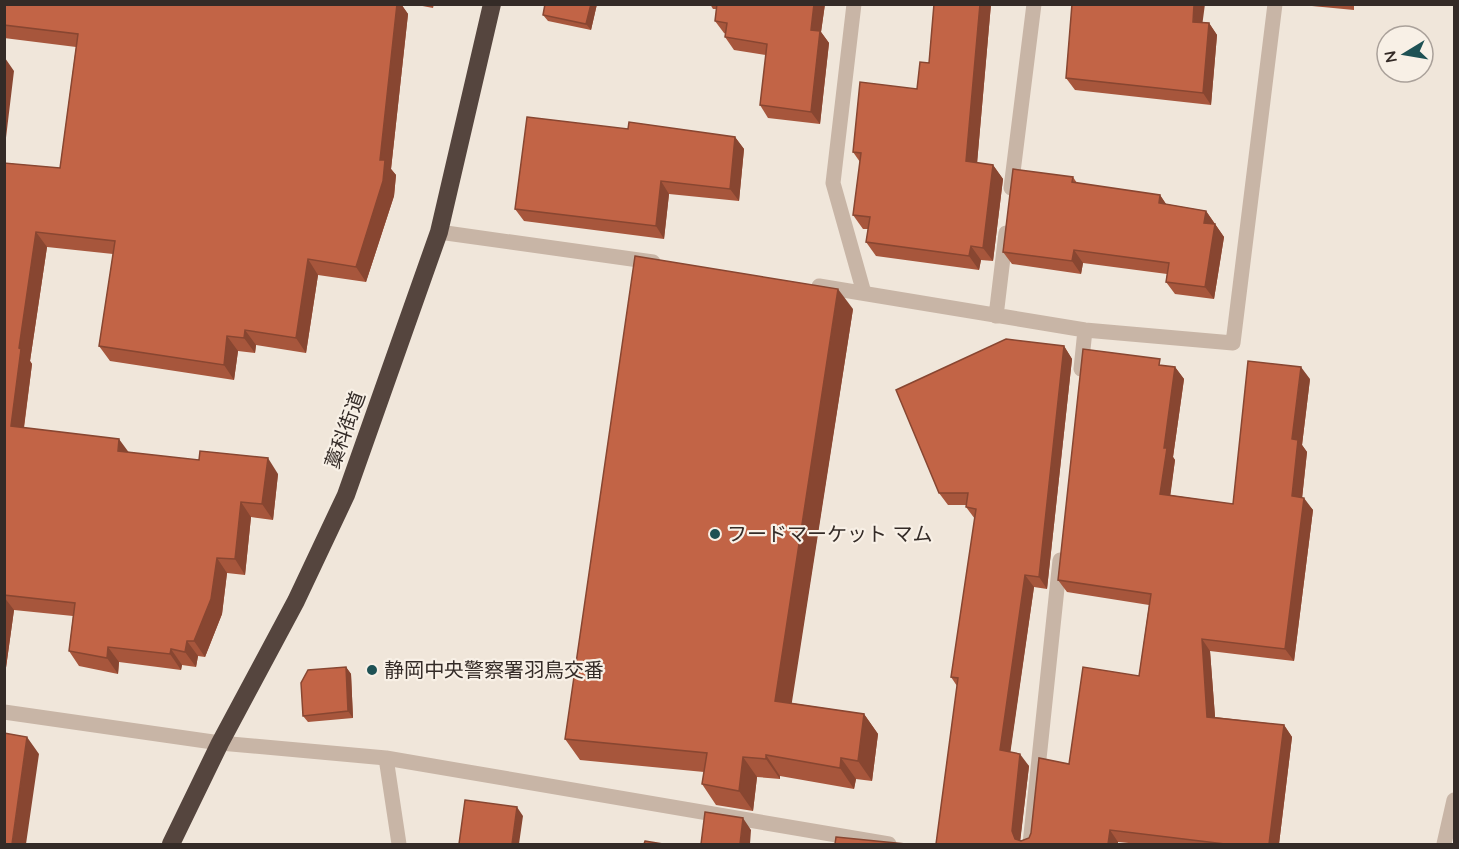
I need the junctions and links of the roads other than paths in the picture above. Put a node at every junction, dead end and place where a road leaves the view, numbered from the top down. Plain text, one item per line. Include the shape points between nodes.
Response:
1 (492, 4) edge
2 (854, 4) edge
3 (1034, 4) edge
4 (1275, 4) edge
5 (1010, 201) edge
6 (1007, 224) edge
7 (439, 232) junction
8 (664, 264) edge
9 (805, 284) edge
10 (864, 293) junction
11 (996, 316) junction
12 (1085, 330) junction
13 (1079, 389) edge
14 (1062, 541) edge
15 (4, 712) edge
16 (220, 743) junction
17 (386, 758) junction
18 (1455, 800) edge
19 (171, 844) edge
20 (399, 844) edge
21 (889, 844) edge
22 (1030, 844) edge
23 (1444, 844) edge

1 - 7 highway, 藁科街道
2 - 10 street via 833,183
3 - 5 street
4 - 12 street via 1233,343
6 - 11 street
7 - 8 street
7 - 16 highway, 藁科街道 via 346,495 296,601
9 - 10 street
10 - 11 street
11 - 12 street
12 - 13 street
14 - 22 street
15 - 16 street
16 - 17 street
16 - 19 highway, 藁科街道
17 - 20 street
17 - 21 street
18 - 23 street

